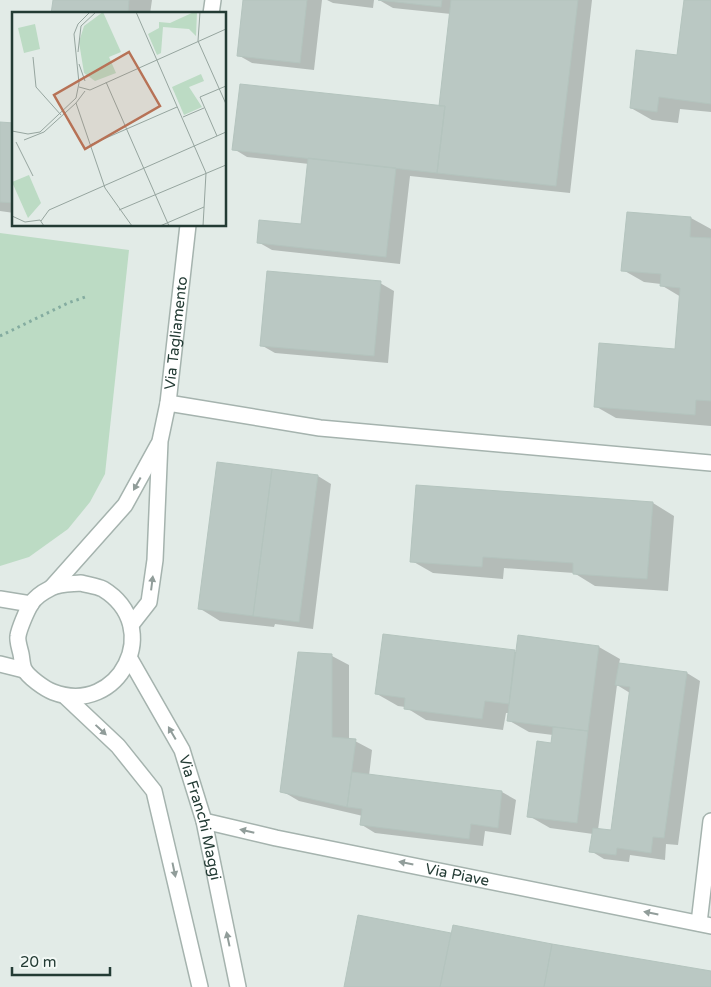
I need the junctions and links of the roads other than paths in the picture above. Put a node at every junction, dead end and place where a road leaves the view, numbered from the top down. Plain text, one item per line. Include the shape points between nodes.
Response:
1 (188, 226) edge
2 (168, 403) junction
3 (160, 441) junction
4 (711, 464) edge
5 (52, 587) junction
6 (0, 599) edge
7 (30, 604) junction
8 (131, 625) junction
9 (130, 659) junction
10 (0, 664) edge
11 (24, 670) junction
12 (66, 697) junction
13 (204, 821) junction
14 (711, 821) edge
15 (705, 924) edge
16 (200, 987) edge
17 (238, 987) edge

1 - 2 street, Via Tagliamento
2 - 3 street, Via Tagliamento
2 - 4 street via 320,428
3 -> 5 street, Via Tagliamento via 125,505
8 -> 3 street, Via Tagliamento via 149,602 155,560
5 - 7 street
5 - 8 street via 81,583 102,589 121,604
6 - 7 street
7 - 11 street via 18,637
8 - 9 street
9 - 12 street via 112,684 87,696
13 -> 9 street, Via Franchi Maggi via 182,750
10 - 11 street
11 - 12 street via 46,689
12 -> 16 street via 118,746 154,791
15 -> 13 street, Via Piave
17 -> 13 street, Via Franchi Maggi
14 - 15 street

